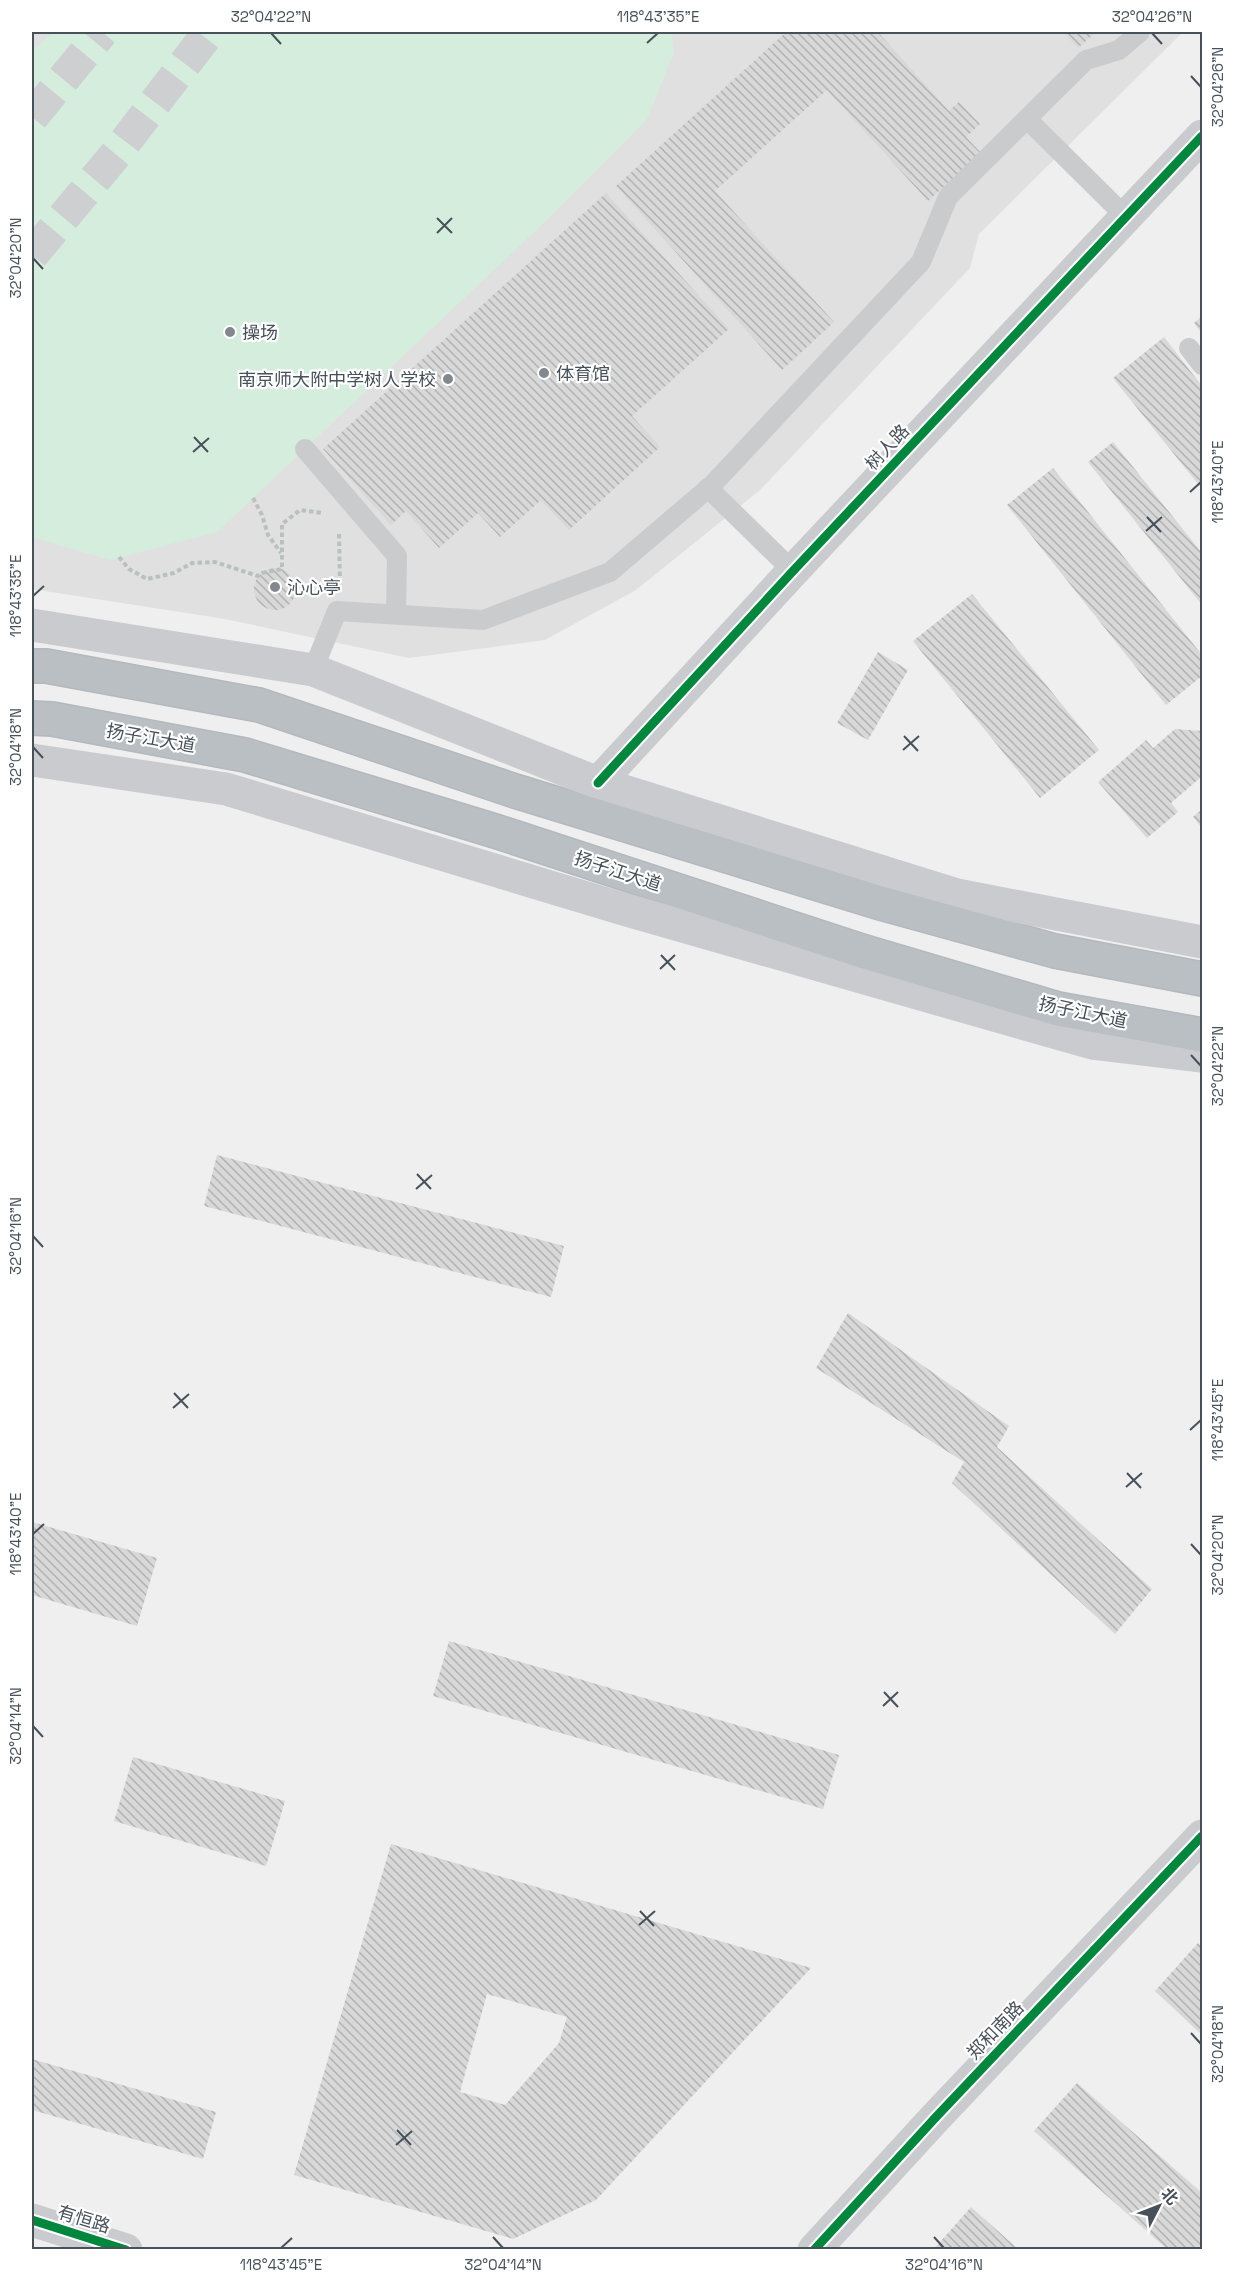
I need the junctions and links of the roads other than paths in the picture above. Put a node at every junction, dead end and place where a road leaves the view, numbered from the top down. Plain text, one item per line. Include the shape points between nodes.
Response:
1 (1140, 32) edge
2 (1027, 119) junction
3 (1203, 136) edge
4 (1126, 217) junction
5 (1189, 348) dead end
6 (1203, 365) edge
7 (305, 449) dead end
8 (708, 488) junction
9 (793, 571) junction
10 (396, 614) junction
11 (32, 625) edge
12 (32, 666) edge
13 (313, 670) junction
14 (32, 718) edge
15 (32, 760) edge
16 (598, 783) junction
17 (1203, 942) edge
18 (1203, 979) edge
19 (1203, 1035) edge
20 (1203, 1056) edge
21 (1203, 1836) edge
22 (32, 2220) edge
23 (126, 2250) edge
24 (814, 2250) edge

1 - 2 lane via 1119,50 1086,60
2 - 4 lane
2 - 8 lane via 948,197 921,262
3 - 4 main road, 树人路
4 - 9 main road, 树人路
5 - 6 lane
7 - 10 lane via 397,556
8 - 9 lane
8 - 10 lane via 610,572 483,620
9 - 16 main road, 树人路
10 - 13 lane via 337,611
11 - 13 main road
12 - 18 highway via 259,705 515,791 884,904 1055,951
13 - 16 main road
14 - 19 highway, 扬子江大道 via 245,755 495,831 865,952 1047,1005
15 - 20 main road via 226,789 612,906 1092,1043
16 - 17 main road via 957,895
21 - 24 main road, 郑和南路
22 - 23 main road, 有恒路

